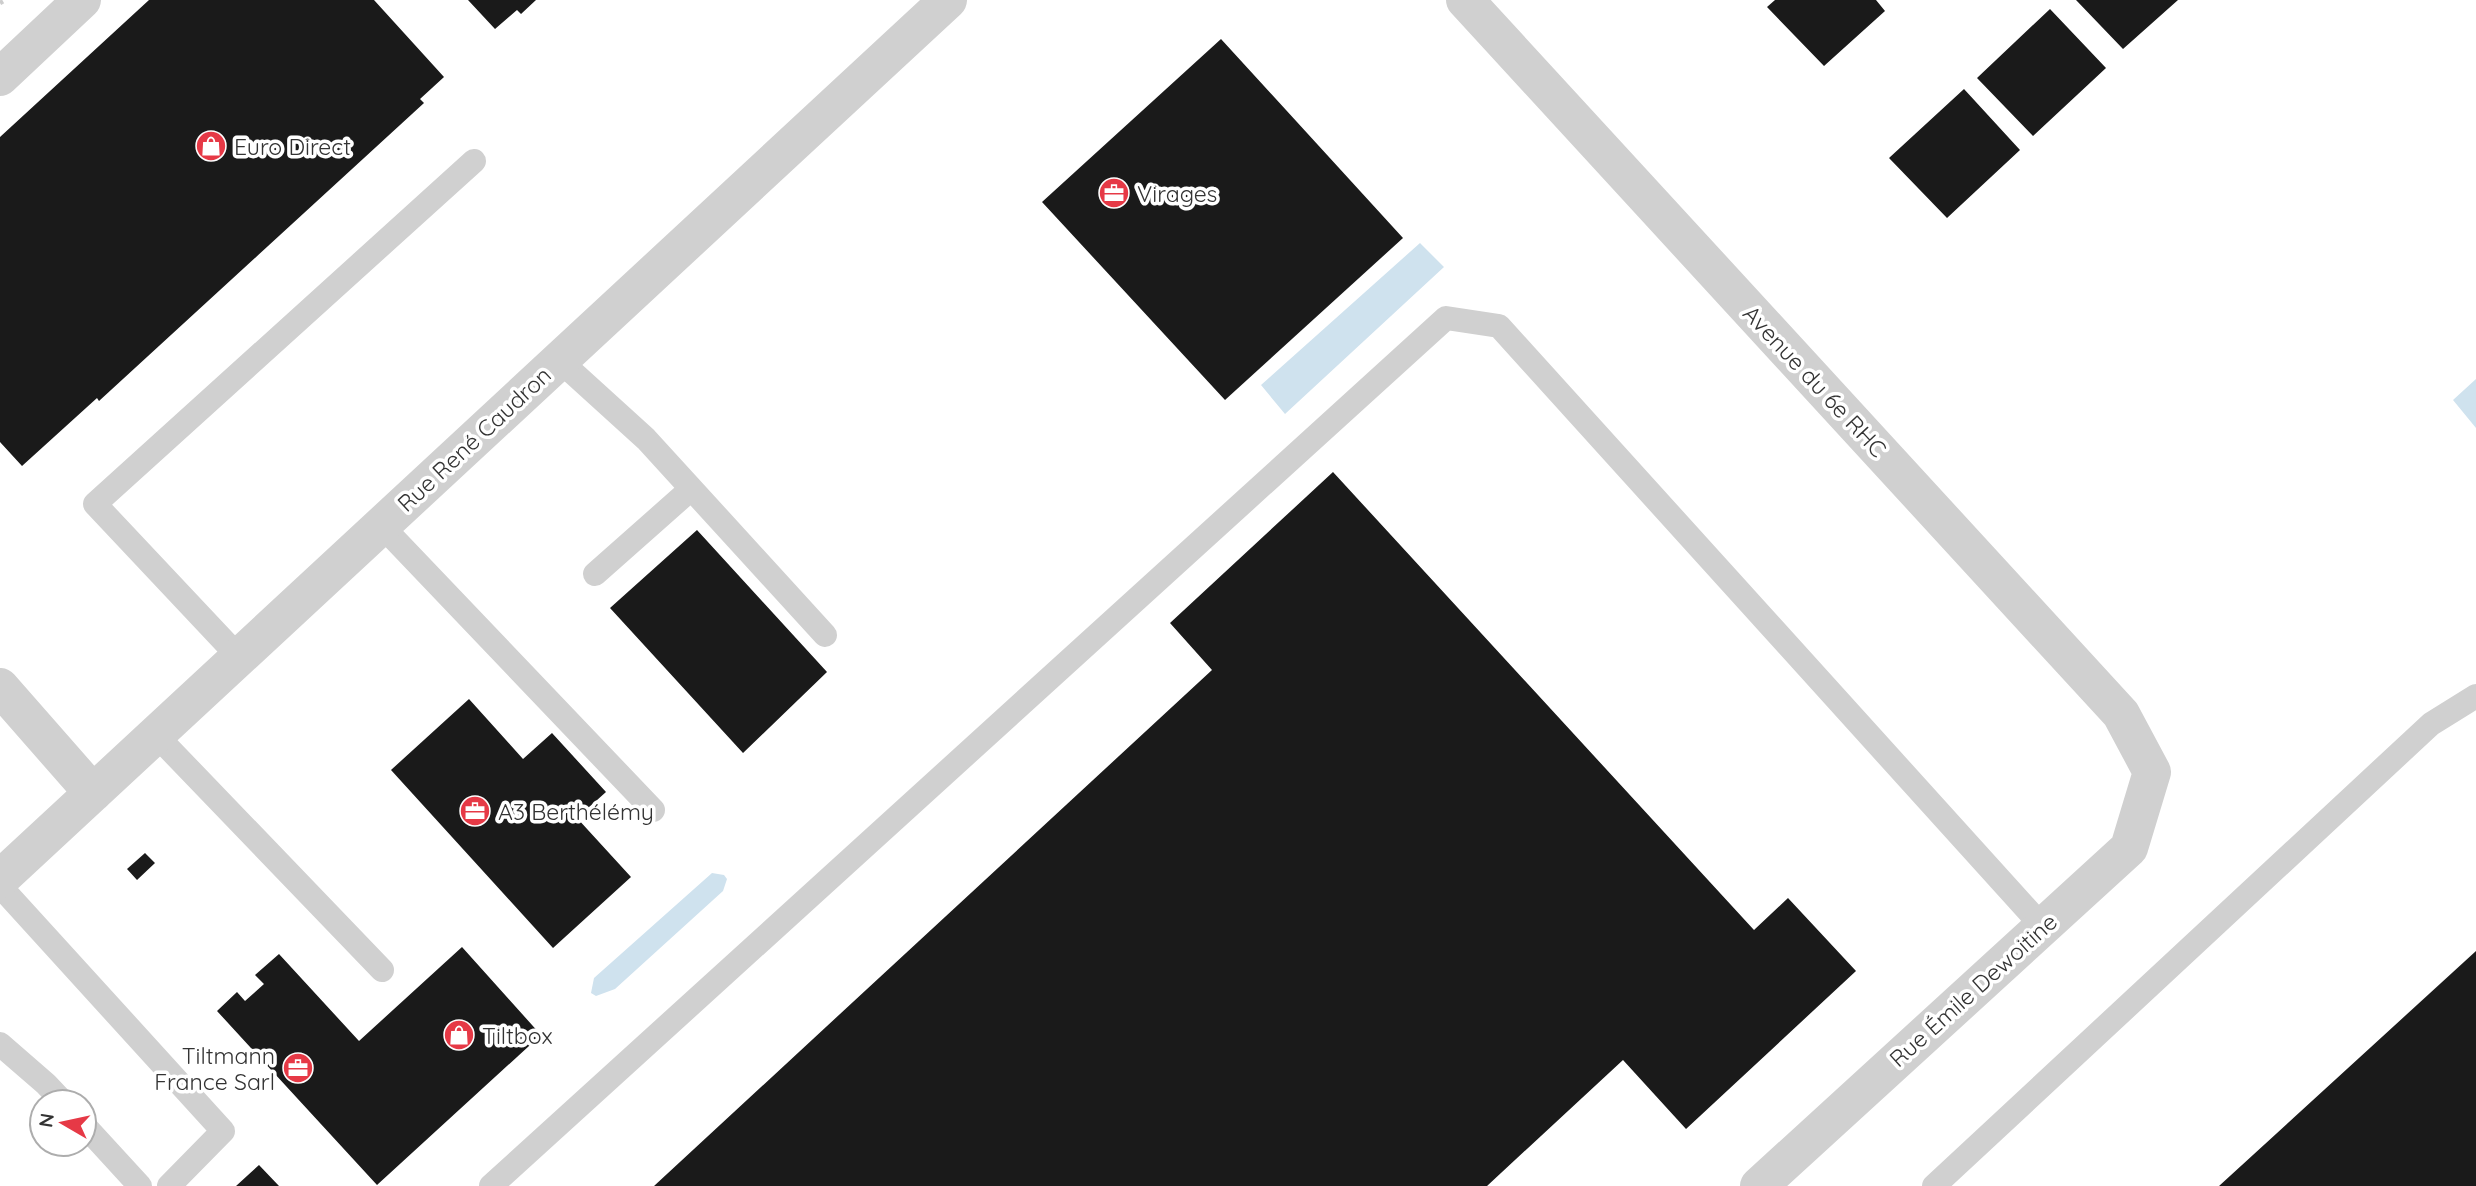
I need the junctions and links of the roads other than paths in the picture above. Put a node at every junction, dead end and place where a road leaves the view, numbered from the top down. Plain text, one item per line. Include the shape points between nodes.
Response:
1 (82, 0) edge
2 (948, 0) edge
3 (1465, 0) edge
4 (0, 77) edge
5 (474, 161) dead end
6 (559, 360) junction
7 (691, 489) junction
8 (382, 525) junction
9 (595, 574) dead end
10 (825, 635) dead end
11 (239, 657) junction
12 (0, 687) edge
13 (2476, 696) edge
14 (155, 734) junction
15 (2152, 772) joint
16 (93, 793) junction
17 (653, 810) dead end
18 (0, 878) edge
19 (0, 886) edge
20 (2043, 927) junction
21 (382, 970) dead end
22 (0, 1044) edge
23 (51, 1088) edge
24 (98, 1140) edge
25 (140, 1186) edge
26 (170, 1186) edge
27 (491, 1186) edge
28 (1759, 1186) edge
29 (1934, 1186) edge

1 - 4 street
2 - 6 street, Rue René Caudron
3 - 15 street, Avenue du 6e RHC via 2121,714
5 - 11 lane via 94,504
6 - 7 lane via 646,439
6 - 8 street, Rue René Caudron
7 - 9 lane
7 - 10 lane
8 - 11 street, Rue René Caudron
8 - 17 lane
11 - 14 street, Rue René Caudron
12 - 16 street
13 - 29 lane via 2431,724
14 - 16 street, Rue René Caudron
14 - 21 lane
15 - 20 street, Rue Émile Dewoitine via 2129,848
16 - 18 street, Rue René Caudron
19 - 26 lane via 223,1131
20 - 27 lane via 1499,326 1446,318
20 - 28 street, Rue Émile Dewoitine
22 - 23 lane
24 - 25 lane

